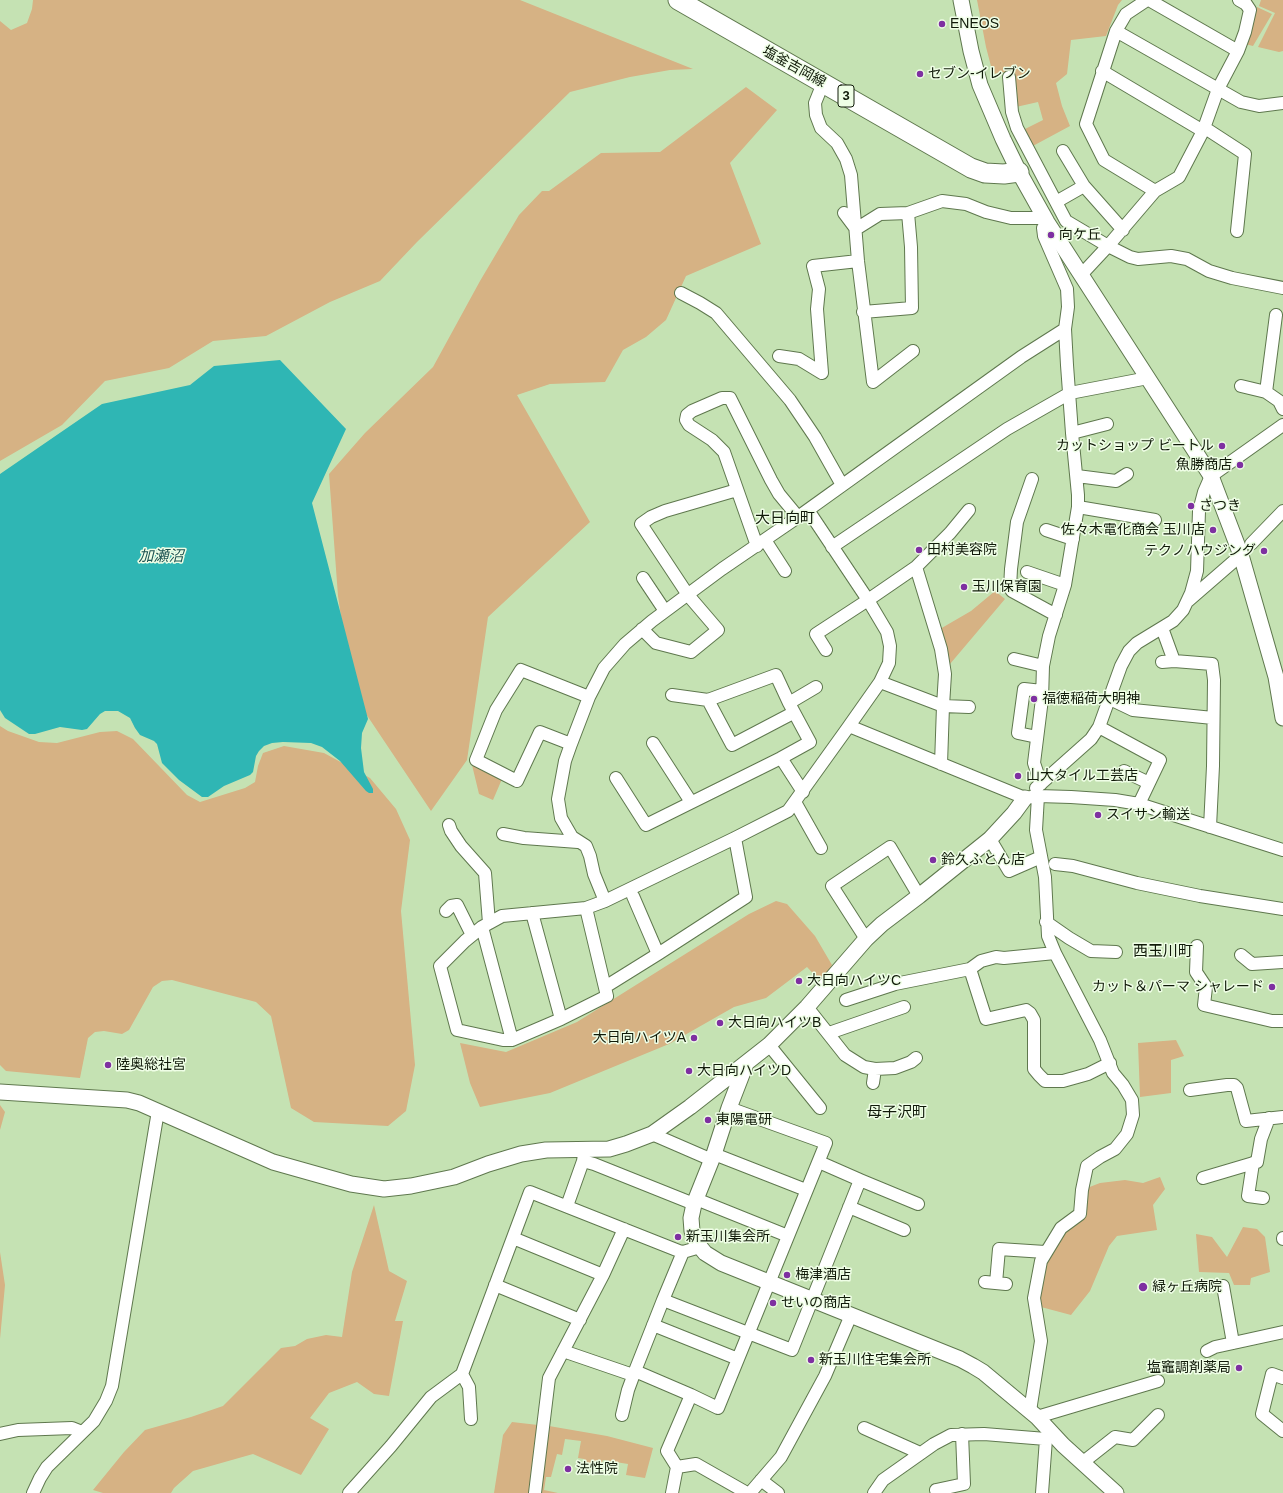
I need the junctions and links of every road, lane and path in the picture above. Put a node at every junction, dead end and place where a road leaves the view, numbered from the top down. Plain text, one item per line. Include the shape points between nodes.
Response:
1 (678, 0) edge
2 (961, 0) edge
3 (1148, 0) edge
4 (1239, 0) edge
5 (1116, 31) junction
6 (1238, 51) junction
7 (1102, 71) junction
8 (1009, 77) dead end
9 (823, 83) junction
10 (1218, 89) junction
11 (1283, 103) edge
12 (1204, 130) junction
13 (1063, 151) dead end
14 (1019, 172) junction
15 (1084, 186) junction
16 (1155, 191) junction
17 (1056, 202) junction
18 (908, 213) junction
19 (844, 214) dead end
20 (1045, 220) junction
21 (856, 229) junction
22 (1123, 230) junction
23 (1237, 231) dead end
24 (1108, 246) junction
25 (858, 261) junction
26 (1081, 274) junction
27 (1283, 288) edge
28 (682, 293) dead end
29 (863, 312) junction
30 (1276, 315) dead end
31 (1065, 329) junction
32 (912, 351) dead end
33 (779, 356) dead end
34 (1148, 378) junction
35 (1241, 386) dead end
36 (1266, 392) junction
37 (1070, 393) junction
38 (1283, 409) edge
39 (1108, 424) dead end
40 (1283, 425) edge
41 (1072, 433) junction
42 (1126, 474) dead end
43 (1077, 476) junction
44 (1211, 476) junction
45 (1032, 479) dead end
46 (842, 485) junction
47 (737, 490) junction
48 (1078, 507) junction
49 (968, 510) dead end
50 (1283, 511) edge
51 (803, 514) junction
52 (1154, 520) dead end
53 (1046, 530) dead end
54 (1073, 539) junction
55 (761, 543) junction
56 (832, 547) junction
57 (1246, 550) junction
58 (916, 567) junction
59 (785, 571) dead end
60 (1028, 572) dead end
61 (643, 578) dead end
62 (1065, 585) junction
63 (688, 595) junction
64 (868, 600) junction
65 (1187, 602) junction
66 (665, 612) junction
67 (1056, 615) junction
68 (1162, 628) junction
69 (642, 629) junction
70 (826, 650) dead end
71 (1014, 659) dead end
72 (1043, 666) junction
73 (880, 682) junction
74 (816, 687) dead end
75 (1042, 691) junction
76 (672, 695) dead end
77 (589, 697) junction
78 (1108, 698) junction
79 (708, 700) junction
80 (943, 706) junction
81 (969, 707) dead end
82 (791, 708) junction
83 (1214, 718) junction
84 (1283, 718) edge
85 (849, 726) junction
86 (1099, 726) junction
87 (1037, 737) junction
88 (653, 743) dead end
89 (571, 744) junction
90 (781, 758) junction
91 (941, 764) junction
92 (1124, 771) dead end
93 (616, 778) dead end
94 (1149, 783) junction
95 (803, 792) junction
96 (1035, 793) junction
97 (691, 802) junction
98 (795, 802) junction
99 (1139, 804) junction
100 (449, 825) dead end
101 (1210, 827) junction
102 (503, 834) dead end
103 (735, 838) junction
104 (990, 839) junction
105 (578, 842) junction
106 (821, 848) dead end
107 (1283, 850) edge
108 (1041, 857) junction
109 (1054, 864) dead end
110 (633, 896) dead end
111 (919, 896) junction
112 (605, 901) junction
113 (586, 908) junction
114 (1283, 909) edge
115 (446, 911) dead end
116 (532, 913) junction
117 (1046, 922) junction
118 (485, 925) junction
119 (472, 935) junction
120 (866, 939) junction
121 (1197, 946) dead end
122 (1116, 952) dead end
123 (1054, 953) junction
124 (658, 954) junction
125 (1240, 955) dead end
126 (1283, 962) edge
127 (970, 970) junction
128 (605, 987) junction
129 (846, 1000) dead end
130 (808, 1007) junction
131 (904, 1007) dead end
132 (561, 1019) junction
133 (1283, 1021) edge
134 (829, 1033) junction
135 (512, 1040) junction
136 (768, 1045) junction
137 (916, 1058) dead end
138 (1110, 1063) junction
139 (746, 1064) junction
140 (875, 1069) junction
141 (873, 1083) dead end
142 (1190, 1090) dead end
143 (0, 1092) edge
144 (729, 1108) junction
145 (820, 1108) dead end
146 (158, 1111) junction
147 (1283, 1117) edge
148 (1269, 1118) junction
149 (652, 1134) junction
150 (584, 1156) junction
151 (713, 1157) junction
152 (819, 1162) junction
153 (1253, 1163) junction
154 (1203, 1178) dead end
155 (860, 1180) junction
156 (806, 1190) junction
157 (1263, 1198) dead end
158 (695, 1202) junction
159 (918, 1204) dead end
160 (567, 1206) junction
161 (849, 1207) junction
162 (624, 1229) junction
163 (904, 1230) dead end
164 (788, 1236) junction
165 (513, 1238) junction
166 (700, 1247) junction
167 (683, 1252) junction
168 (1045, 1252) junction
169 (603, 1275) junction
170 (770, 1282) junction
171 (996, 1283) dead end
172 (495, 1285) junction
173 (1223, 1286) dead end
174 (812, 1299) junction
175 (663, 1300) junction
176 (851, 1315) junction
177 (580, 1320) junction
178 (654, 1325) junction
179 (1283, 1332) edge
180 (750, 1333) junction
181 (1233, 1343) junction
182 (1207, 1350) dead end
183 (563, 1351) junction
184 (738, 1359) junction
185 (634, 1373) junction
186 (462, 1374) junction
187 (1283, 1378) edge
188 (1158, 1381) dead end
189 (691, 1395) junction
190 (1033, 1414) junction
191 (622, 1415) dead end
192 (1158, 1415) dead end
193 (471, 1419) dead end
194 (864, 1428) dead end
195 (1283, 1431) edge
196 (82, 1432) junction
197 (0, 1434) edge
198 (962, 1434) junction
199 (1048, 1435) junction
200 (920, 1453) junction
201 (1082, 1463) junction
202 (677, 1467) junction
203 (761, 1480) junction
204 (1107, 1490) edge
205 (33, 1493) edge
206 (349, 1493) edge
207 (535, 1493) edge
208 (672, 1493) edge
209 (747, 1493) edge
210 (750, 1493) edge
211 (778, 1493) edge
212 (874, 1493) edge
213 (937, 1493) edge
214 (1042, 1493) edge

1 - 9 main road, 塩釜吉岡線 / 3
2 - 14 street via 980,85
3 - 5 street via 1126,14
3 - 6 street
4 - 6 street via 1250,10
5 - 7 street
5 - 10 street
6 - 10 street
7 - 12 street
7 - 16 street via 1086,124 1104,160
8 - 17 street via 1012,112 1017,128
9 - 14 main road, 塩釜吉岡線 / 3 via 971,168 985,173
9 - 21 street via 815,103 816,115 821,128 837,143 846,159 851,175
10 - 11 street via 1241,102 1259,106
10 - 12 street
12 - 16 street via 1179,177
12 - 23 street via 1245,154
13 - 15 street
14 - 20 street
15 - 17 street
15 - 22 street
16 - 22 street
17 - 24 street via 1066,221
18 - 20 street via 942,201 966,204 1011,218
18 - 21 street via 880,214
18 - 29 street via 912,308
19 - 21 street
20 - 26 street
20 - 31 street via 1044,236 1067,289
21 - 25 street
22 - 24 street
24 - 26 street
24 - 27 street via 1138,259 1172,256 1187,259 1209,271 1232,278
25 - 29 street
25 - 33 street via 813,266 819,289 817,309 822,373 799,359
26 - 34 street
28 - 46 street via 716,313 790,400 815,437
29 - 32 street via 873,382
30 - 36 street
31 - 37 street
31 - 46 street via 1021,357
34 - 37 street
34 - 44 street
35 - 36 street
36 - 38 street via 1279,402
37 - 41 street
37 - 56 street via 1007,429
39 - 41 street
40 - 44 street
41 - 43 street
42 - 43 street via 1116,481
43 - 48 street
44 - 57 street
44 - 65 street via 1199,511 1197,571
45 - 67 street via 1017,522 1010,588
46 - 51 street
47 - 51 street via 724,452 686,420 692,411 722,398 730,398 779,494
47 - 55 street
47 - 63 street via 665,511 641,524
48 - 52 street
48 - 54 street
49 - 58 street via 950,533
50 - 57 street
51 - 55 street
51 - 56 street
53 - 54 street
54 - 62 street
55 - 59 street
55 - 63 street
56 - 64 street
57 - 65 street
57 - 84 street
58 - 64 street
58 - 80 street via 941,649 945,674
60 - 62 street
61 - 66 street
62 - 67 street
63 - 66 street
63 - 69 street via 718,630 691,652 656,643
64 - 70 street via 816,634
64 - 73 street via 889,639 888,663
65 - 68 street via 1183,610
66 - 69 street
67 - 72 street
68 - 78 street via 1129,651
68 - 83 street via 1168,661 1212,664
69 - 77 street via 604,668
71 - 72 street
72 - 75 street
73 - 80 street
73 - 85 street
74 - 82 street
75 - 87 street
75 - 87 street via 1024,689 1018,733
76 - 79 street
77 - 89 street
77 - 89 street via 521,670 496,710 476,760 517,781 540,732
78 - 83 street via 1133,710
78 - 86 street
79 - 82 street via 776,676
79 - 82 street via 732,745
80 - 81 street
80 - 91 street
82 - 90 street via 810,742
83 - 101 street
85 - 91 street
85 - 95 street
86 - 94 street via 1160,760
86 - 96 street via 1091,739
87 - 96 street via 1034,763
88 - 97 street
89 - 105 street via 558,799 561,818 572,837
90 - 95 street
90 - 97 street
91 - 96 street
92 - 94 street
93 - 97 street via 646,824
94 - 99 street
95 - 98 street
96 - 99 street
96 - 104 street
96 - 108 street via 1036,830
98 - 103 street via 788,811
98 - 106 street
99 - 101 street
100 - 118 street via 461,846 485,873
101 - 107 street
102 - 105 street
103 - 112 street
103 - 124 street via 746,897
104 - 108 street via 1009,871
104 - 111 street
105 - 112 street via 586,846
108 - 117 street via 1045,877
109 - 114 street via 1073,866 1200,896
110 - 124 street
111 - 120 street
111 - 120 street via 890,847 832,886
112 - 113 street
113 - 116 street
113 - 128 street
115 - 119 street via 457,905
116 - 118 street via 502,916
116 - 132 street
117 - 122 street via 1091,951
117 - 123 street
118 - 119 street
118 - 135 street
119 - 135 street via 440,966 457,1030
120 - 130 street
121 - 133 street via 1196,972 1206,987 1204,1005 1272,1021
123 - 127 street via 996,957 981,961
123 - 138 street
124 - 128 street
125 - 126 street via 1252,964
127 - 129 street via 895,984
127 - 138 street via 986,1019 1026,1010 1030,1013 1034,1020 1034,1068 1045,1081 1063,1081 1088,1074
128 - 132 street via 607,996
130 - 134 street
130 - 136 street
131 - 134 street
132 - 135 street
134 - 140 street via 845,1056 864,1067
136 - 139 street
136 - 145 street
137 - 140 street via 895,1068
138 - 168 street via 1132,1100 1133,1115 1127,1134 1115,1149 1087,1166 1080,1214 1061,1228
139 - 144 street
139 - 149 street
140 - 141 street
142 - 148 street via 1234,1085 1238,1088 1246,1121
143 - 146 street via 127,1100
144 - 151 street
144 - 152 street via 826,1143
146 - 150 street via 273,1162 351,1184 384,1189 454,1177 521,1154 546,1150
146 - 196 street via 112,1386 94,1421
147 - 148 street
148 - 153 street via 1261,1139 1257,1162
149 - 150 street
149 - 151 street
150 - 158 street via 594,1164
150 - 160 street
151 - 156 street
151 - 158 street
152 - 155 street
152 - 156 street
153 - 154 street
153 - 157 street via 1248,1196
155 - 159 street
155 - 161 street
156 - 164 street
158 - 164 street
158 - 166 street via 691,1218 692,1231
160 - 162 street
160 - 165 street via 530,1192
161 - 163 street
161 - 174 street
162 - 167 street
162 - 169 street
164 - 170 street
165 - 169 street
165 - 172 street
166 - 167 street
166 - 170 street via 721,1263
167 - 175 street
168 - 171 street via 999,1249
168 - 190 street via 1034,1298 1041,1340
169 - 177 street
170 - 174 street
170 - 180 street
172 - 177 street
172 - 186 street
173 - 181 street
174 - 176 street
174 - 180 street via 792,1350
175 - 178 street
175 - 180 street
176 - 190 street via 966,1362 983,1372
176 - 203 street via 825,1376 781,1457
177 - 183 street
178 - 184 street
178 - 185 street
179 - 181 street
180 - 184 street
181 - 182 street
183 - 185 street
183 - 207 street via 549,1378
184 - 189 street via 718,1408
185 - 189 street
185 - 191 street
186 - 193 street via 469,1387
186 - 206 street via 431,1397
187 - 195 street via 1272,1374 1262,1414
188 - 190 street
189 - 202 street via 668,1451
190 - 199 street
192 - 201 street via 1133,1440 1115,1437
194 - 200 street
196 - 197 street via 72,1428 18,1430
196 - 205 street via 47,1467
198 - 199 street
198 - 200 street via 951,1435
198 - 213 street via 964,1484 936,1490
199 - 201 street
199 - 214 street
200 - 212 street via 883,1480
201 - 204 street
202 - 208 street
202 - 209 street via 696,1464
203 - 210 street
203 - 211 street

